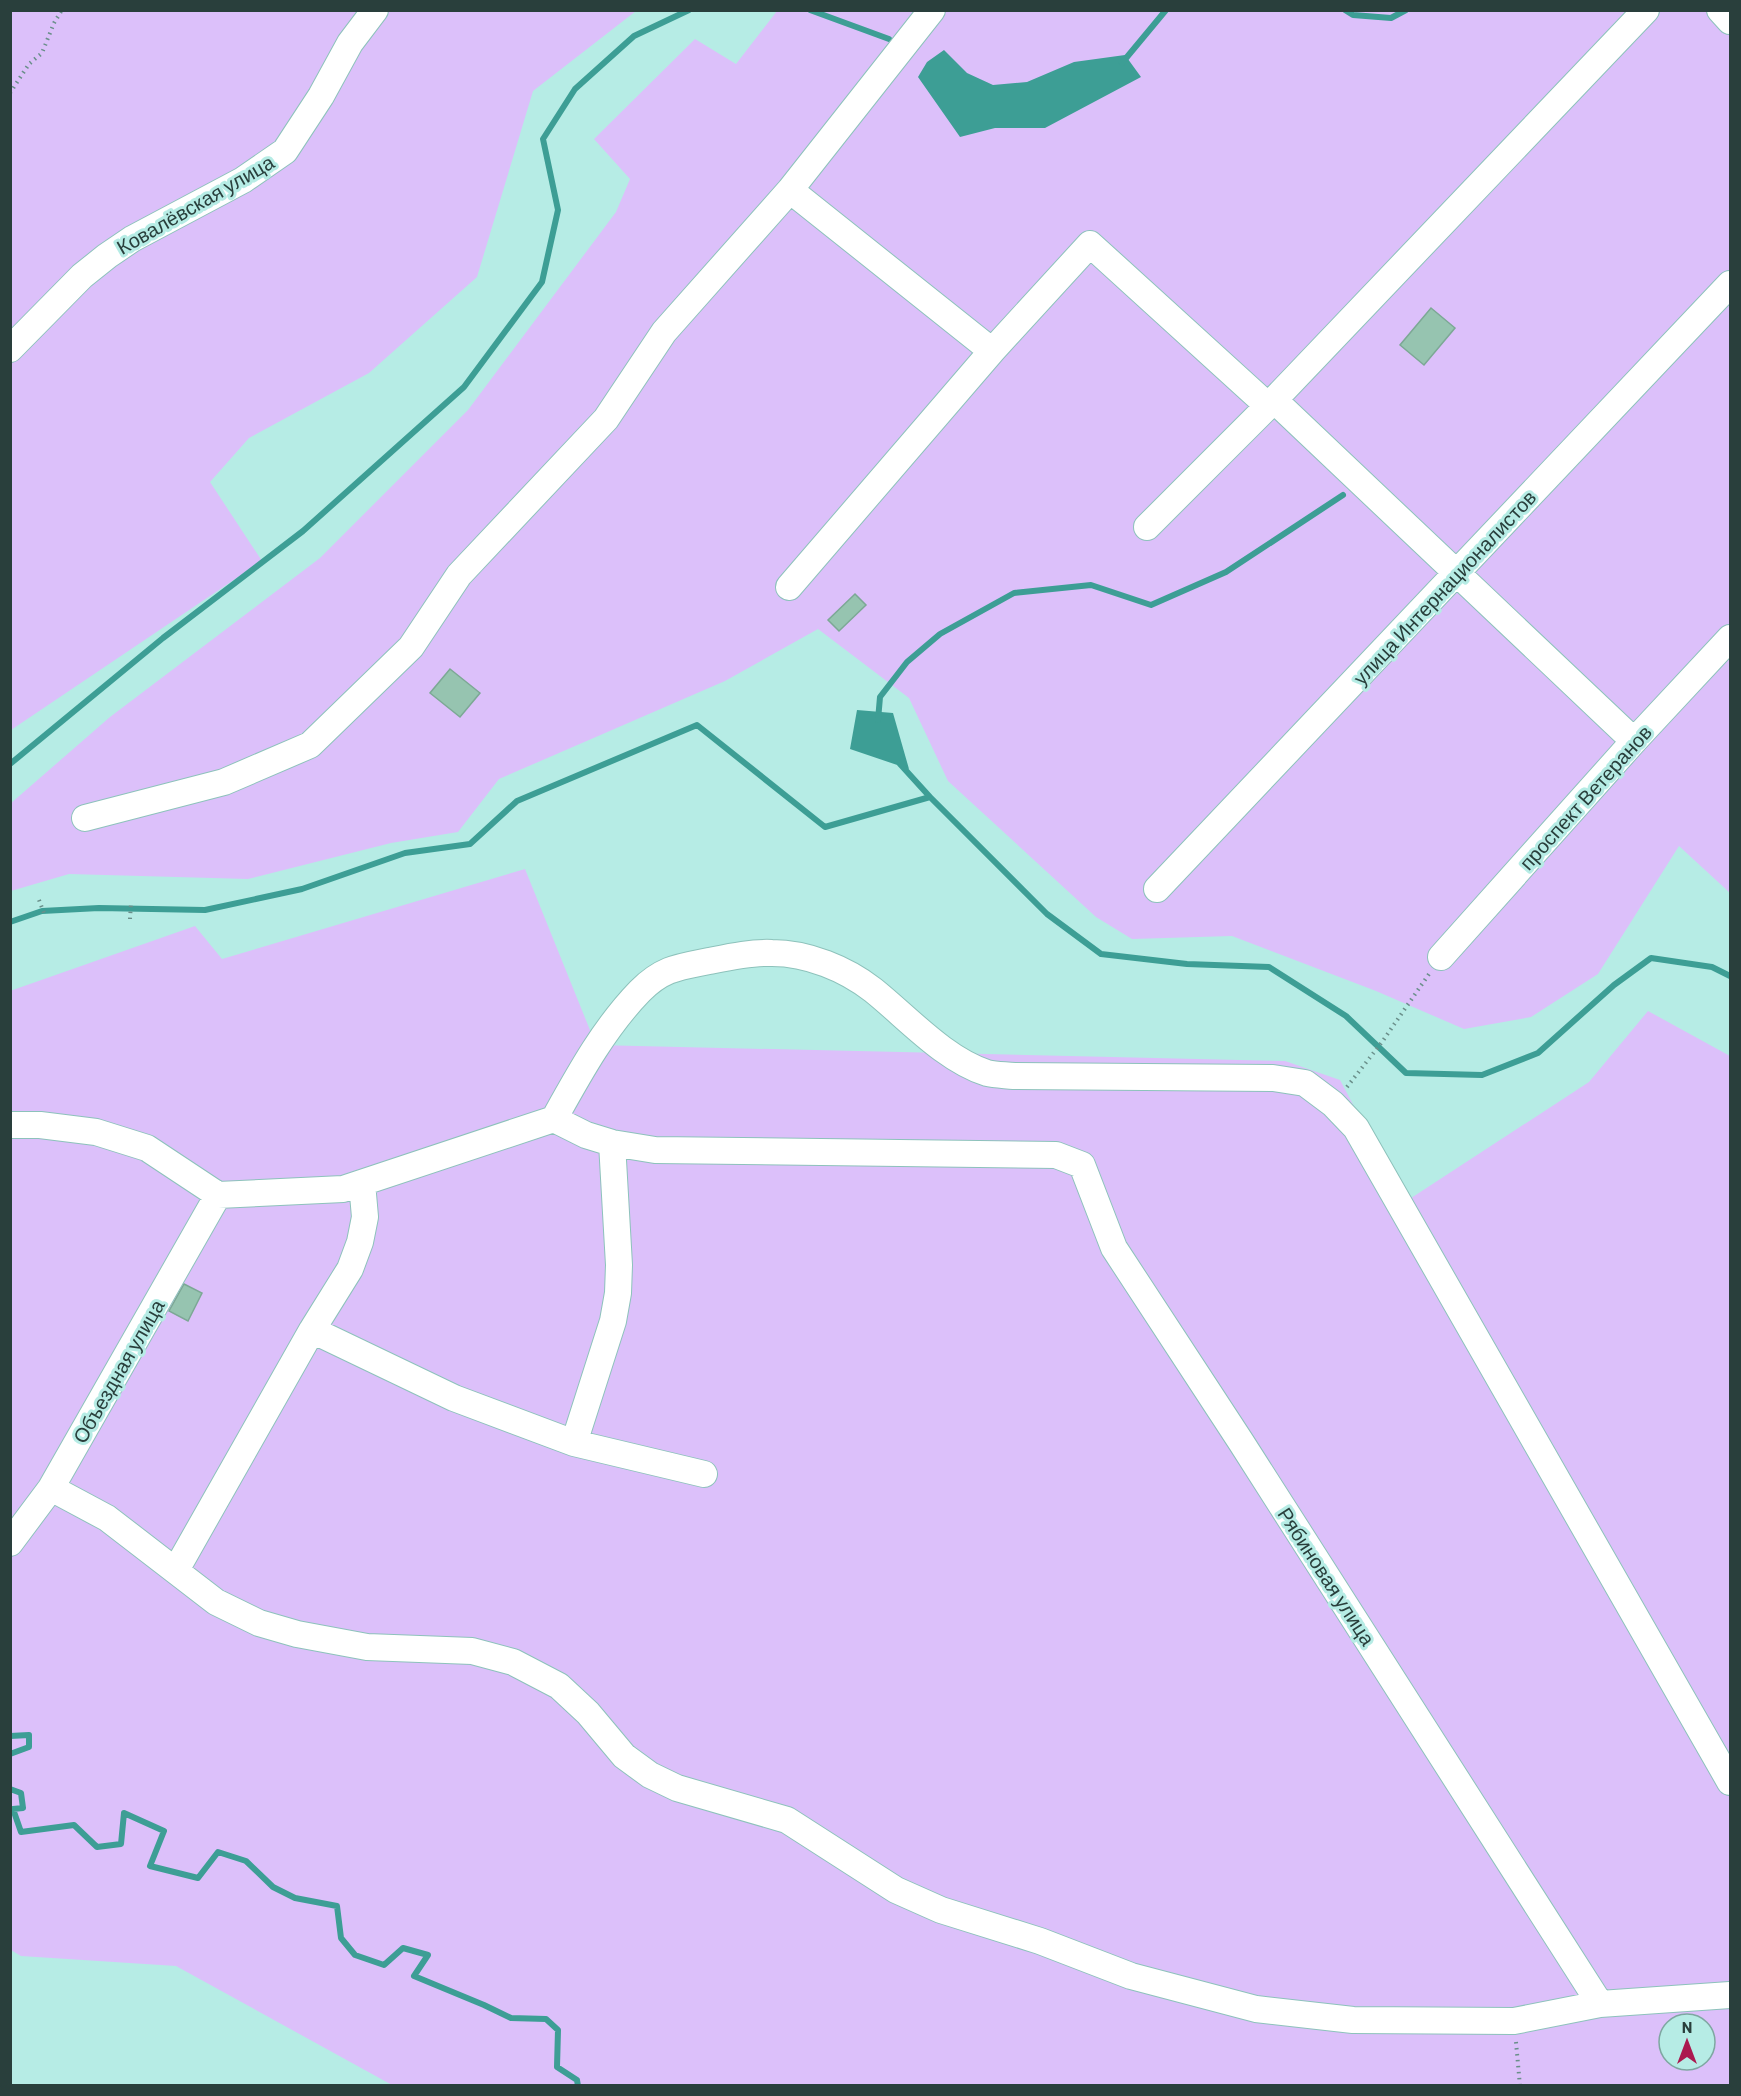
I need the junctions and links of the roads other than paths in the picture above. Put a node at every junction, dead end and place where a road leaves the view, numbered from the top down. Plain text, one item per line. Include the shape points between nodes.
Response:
1 (375, 10) edge
2 (932, 10) edge
3 (1646, 10) edge
4 (1720, 10) edge
5 (1731, 21) edge
6 (790, 190) junction
7 (1731, 284) edge
8 (10, 349) edge
9 (992, 351) junction
10 (1271, 403) junction
11 (1147, 527) dead end
12 (1457, 574) junction
13 (789, 587) dead end
14 (1731, 638) edge
15 (1634, 741) junction
16 (85, 818) dead end
17 (1157, 889) dead end
18 (1440, 957) road end
19 (554, 1119) junction
20 (10, 1125) edge
21 (612, 1143) junction
22 (362, 1183) junction
23 (218, 1195) junction
24 (312, 1330) junction
25 (574, 1443) junction
26 (704, 1474) dead end
27 (51, 1488) junction
28 (10, 1543) edge
29 (176, 1570) junction
30 (1731, 1782) edge
31 (1731, 1995) edge
32 (1600, 2004) junction

1 - 8 street, Ковалёвская улица via 350,43 285,151 243,180 107,256
2 - 6 street
3 - 10 street
4 - 5 street
6 - 9 street
6 - 16 street via 664,332 606,419 459,575 411,647 310,746 224,782
7 - 12 street, улица Интернационалистов
9 - 10 street via 1090,244
9 - 13 street
10 - 11 street
10 - 12 street
12 - 15 street
12 - 17 street, улица Интернационалистов
14 - 15 street, проспект Ветеранов
15 - 18 street, проспект Ветеранов
19 - 21 street
19 - 22 street
19 - 30 street via 618,1017 641,990 667,969 772,952 832,966 872,989 961,1062 988,1074 1273,1078 1305,1083 1356,1128
20 - 23 street via 96,1132 147,1149
21 - 25 street via 618,1293 613,1321
21 - 32 street, Рябиновая улица via 655,1150 1056,1155 1082,1165 1114,1248
22 - 23 street via 343,1189
22 - 24 street via 364,1217 360,1242 350,1269
23 - 27 street, Объездная улица
24 - 25 street via 454,1398
24 - 29 street
25 - 26 street
27 - 28 street, Объездная улица
27 - 29 street via 107,1518
29 - 32 street via 216,1602 259,1623 297,1634 367,1647 472,1651 513,1662 559,1686 624,1756 650,1775 677,1788 787,1820 896,1890 941,1910 1040,1941 1131,1976 1266,2010 1353,2020 1514,2021
31 - 32 street

